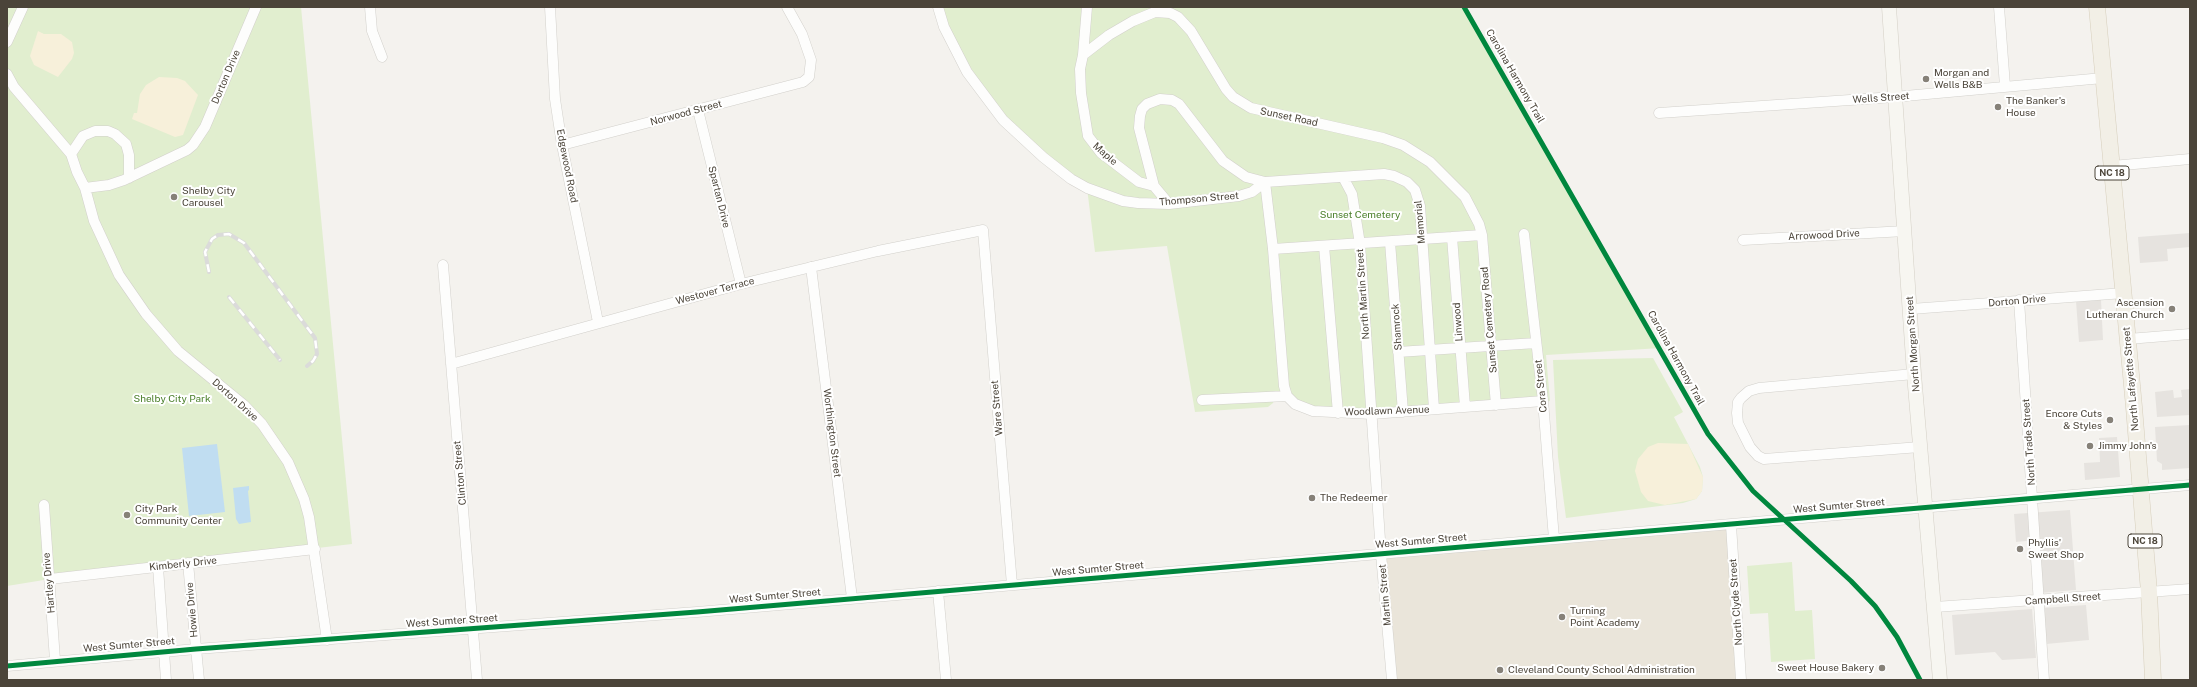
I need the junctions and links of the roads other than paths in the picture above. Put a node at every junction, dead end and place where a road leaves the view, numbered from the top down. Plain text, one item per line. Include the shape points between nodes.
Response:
1 (23, 7) edge
2 (256, 7) edge
3 (370, 7) edge
4 (550, 7) edge
5 (787, 7) edge
6 (933, 7) edge
7 (938, 7) edge
8 (1087, 7) edge
9 (1889, 7) edge
10 (1999, 7) edge
11 (2097, 7) edge
12 (944, 27) junction
13 (7, 42) edge
14 (1083, 55) junction
15 (382, 58) dead end
16 (7, 74) edge
17 (2103, 78) junction
18 (2005, 86) junction
19 (1894, 97) junction
20 (698, 110) junction
21 (1659, 113) dead end
22 (562, 145) junction
23 (71, 154) junction
24 (2190, 159) edge
25 (2112, 166) junction
26 (1343, 177) junction
27 (129, 178) junction
28 (1265, 182) junction
29 (1154, 186) junction
30 (85, 188) junction
31 (1170, 204) junction
32 (983, 230) joint
33 (1905, 232) junction
34 (1524, 234) dead end
35 (1482, 235) junction
36 (1452, 237) junction
37 (1421, 240) junction
38 (1743, 240) dead end
39 (1390, 242) junction
40 (1360, 244) junction
41 (1324, 246) junction
42 (1273, 249) junction
43 (443, 265) dead end
44 (811, 267) junction
45 (741, 284) junction
46 (2124, 292) junction
47 (2019, 300) junction
48 (1911, 309) junction
49 (598, 322) junction
50 (2190, 334) edge
51 (2128, 339) junction
52 (1536, 343) junction
53 (1492, 346) junction
54 (1460, 348) junction
55 (1430, 350) junction
56 (1398, 352) junction
57 (451, 364) junction
58 (1914, 374) junction
59 (1287, 396) junction
60 (1202, 400) dead end
61 (1543, 402) junction
62 (1496, 405) junction
63 (1466, 407) junction
64 (1434, 409) junction
65 (1403, 412) junction
66 (1338, 413) junction
67 (1372, 414) junction
68 (1920, 447) junction
69 (2190, 485) edge
70 (2141, 490) junction
71 (2033, 499) junction
72 (44, 505) dead end
73 (1926, 508) junction
74 (1731, 525) junction
75 (1554, 539) junction
76 (315, 549) junction
77 (1381, 554) junction
78 (188, 563) junction
79 (158, 567) junction
80 (50, 579) junction
81 (1012, 585) junction
82 (2190, 589) edge
83 (938, 591) junction
84 (2150, 592) junction
85 (852, 598) junction
86 (2040, 601) junction
87 (1935, 607) junction
88 (473, 629) junction
89 (327, 640) junction
90 (196, 649) junction
91 (163, 652) junction
92 (55, 660) junction
93 (7, 666) edge
94 (166, 680) edge
95 (199, 680) edge
96 (477, 680) edge
97 (946, 680) edge
98 (1392, 680) edge
99 (1741, 680) edge
100 (1940, 680) edge
101 (2044, 680) edge
102 (2153, 680) edge

1 - 13 street
2 - 27 street, Dorton Drive via 199,138 187,150
3 - 15 street via 372,31
4 - 22 street, Edgewood Road via 555,99
5 - 20 street, Norwood Street via 797,22 808,50 811,71 809,77 791,86
6 - 12 street, Thompson Street
7 - 12 street, Thompson Street
8 - 14 street
9 - 19 street, North Morgan Street
10 - 18 street
11 - 17 main road, North Lafayette Street / NC 18
12 - 31 street, Thompson Street via 967,72 1004,120 1070,179 1104,195 1138,203
14 - 29 street, Maple via 1080,93 1088,136 1101,153 1139,182
14 - 35 street, Sunset Road via 1109,35 1147,14 1163,12 1174,15 1191,31 1218,78 1234,97 1251,108 1361,132 1390,140 1418,153 1465,198 1475,214
16 - 23 street, Dorton Drive via 14,87
17 - 18 street, Wells Street
17 - 25 main road, North Lafayette Street / NC 18
18 - 19 street, Wells Street
19 - 21 street, Wells Street
19 - 33 street, North Morgan Street
20 - 22 street, Norwood Street
20 - 45 street, Spartan Drive
22 - 49 street, Edgewood Road
23 - 27 street via 83,136 95,131 108,131 126,144 129,155
23 - 30 street, Dorton Drive
24 - 25 street
25 - 46 main road, North Lafayette Street / NC 18
26 - 28 street, Memorial
26 - 37 street, Memorial via 1388,175 1400,178 1411,186 1418,196
26 - 40 street, North Martin Street via 1352,194
27 - 30 street, Dorton Drive via 109,185
28 - 29 street via 1234,170 1213,149 1179,104 1172,100 1160,99 1142,109 1139,121
28 - 31 street, Thompson Street via 1252,192 1239,196
28 - 42 street
29 - 31 street
30 - 76 street, Dorton Drive via 94,221 119,275 146,314 178,351 244,405 262,424 288,462 304,499
32 - 44 street, Westover Terrace
32 - 81 street, Ware Street
33 - 38 street, Arrowood Drive
33 - 48 street, North Morgan Street
34 - 52 street, Cora Street
35 - 36 street
35 - 53 street, Sunset Cemetery Road
36 - 37 street
36 - 54 street, Linwood
37 - 39 street
37 - 55 street, Memorial
39 - 40 street
39 - 56 street, Shamrock
40 - 41 street
40 - 67 street, North Martin Street
41 - 42 street
41 - 66 street
42 - 59 street via 1284,386
43 - 57 street, Clinton Street
44 - 45 street, Westover Terrace
44 - 85 street, Worthington Street
45 - 49 street, Westover Terrace
46 - 47 street, Dorton Drive
46 - 51 main road, North Lafayette Street / NC 18
47 - 48 street, Dorton Drive
47 - 71 street, North Trade Street
48 - 58 street, North Morgan Street
49 - 57 street, Westover Terrace
50 - 51 street
51 - 70 main road, North Lafayette Street / NC 18
52 - 53 street
52 - 61 street, Cora Street
53 - 54 street
53 - 62 street, Sunset Cemetery Road
54 - 55 street
54 - 63 street, Linwood
55 - 56 street
55 - 64 street, Memorial
56 - 65 street, Shamrock
57 - 88 street, Clinton Street
58 - 68 street, North Morgan Street
58 - 68 street via 1759,388 1741,398 1737,413 1738,423 1750,447 1764,459
59 - 60 street
59 - 66 street, Woodlawn Avenue via 1303,408
61 - 62 street, Woodlawn Avenue
61 - 75 street, Cora Street
62 - 63 street, Woodlawn Avenue
63 - 64 street, Woodlawn Avenue
64 - 65 street, Woodlawn Avenue
65 - 67 street, Woodlawn Avenue
66 - 67 street, Woodlawn Avenue
67 - 77 street, Martin Street
68 - 73 street, North Morgan Street
69 - 70 street, West Sumter Street
70 - 71 street, West Sumter Street
70 - 84 main road, North Lafayette Street / NC 18
71 - 73 street, West Sumter Street
71 - 86 street, North Trade Street
72 - 80 street, Hartley Drive
73 - 74 street, West Sumter Street
73 - 87 street, North Morgan Street
74 - 75 street, West Sumter Street
74 - 99 street, North Clyde Street
75 - 77 street, West Sumter Street
76 - 78 street, Kimberly Drive
76 - 89 street, Dorton Drive
77 - 81 street, West Sumter Street
77 - 98 street, Martin Street
78 - 79 street, Kimberly Drive
78 - 90 street, Howie Drive
79 - 80 street, Kimberly Drive
79 - 91 street
80 - 92 street, Hartley Drive
81 - 83 street, West Sumter Street
82 - 84 street, Campbell Street
83 - 85 street, West Sumter Street
83 - 97 street
84 - 86 street, Campbell Street
84 - 102 main road, North Lafayette Street / NC 18
85 - 88 street, West Sumter Street
86 - 87 street, Campbell Street
86 - 101 street, North Trade Street
87 - 100 street, North Morgan Street
88 - 89 street, West Sumter Street
88 - 96 street, Clinton Street
89 - 90 street, West Sumter Street
90 - 91 street, West Sumter Street
90 - 95 street, Howie Drive
91 - 92 street, West Sumter Street
91 - 94 street
92 - 93 street, West Sumter Street

